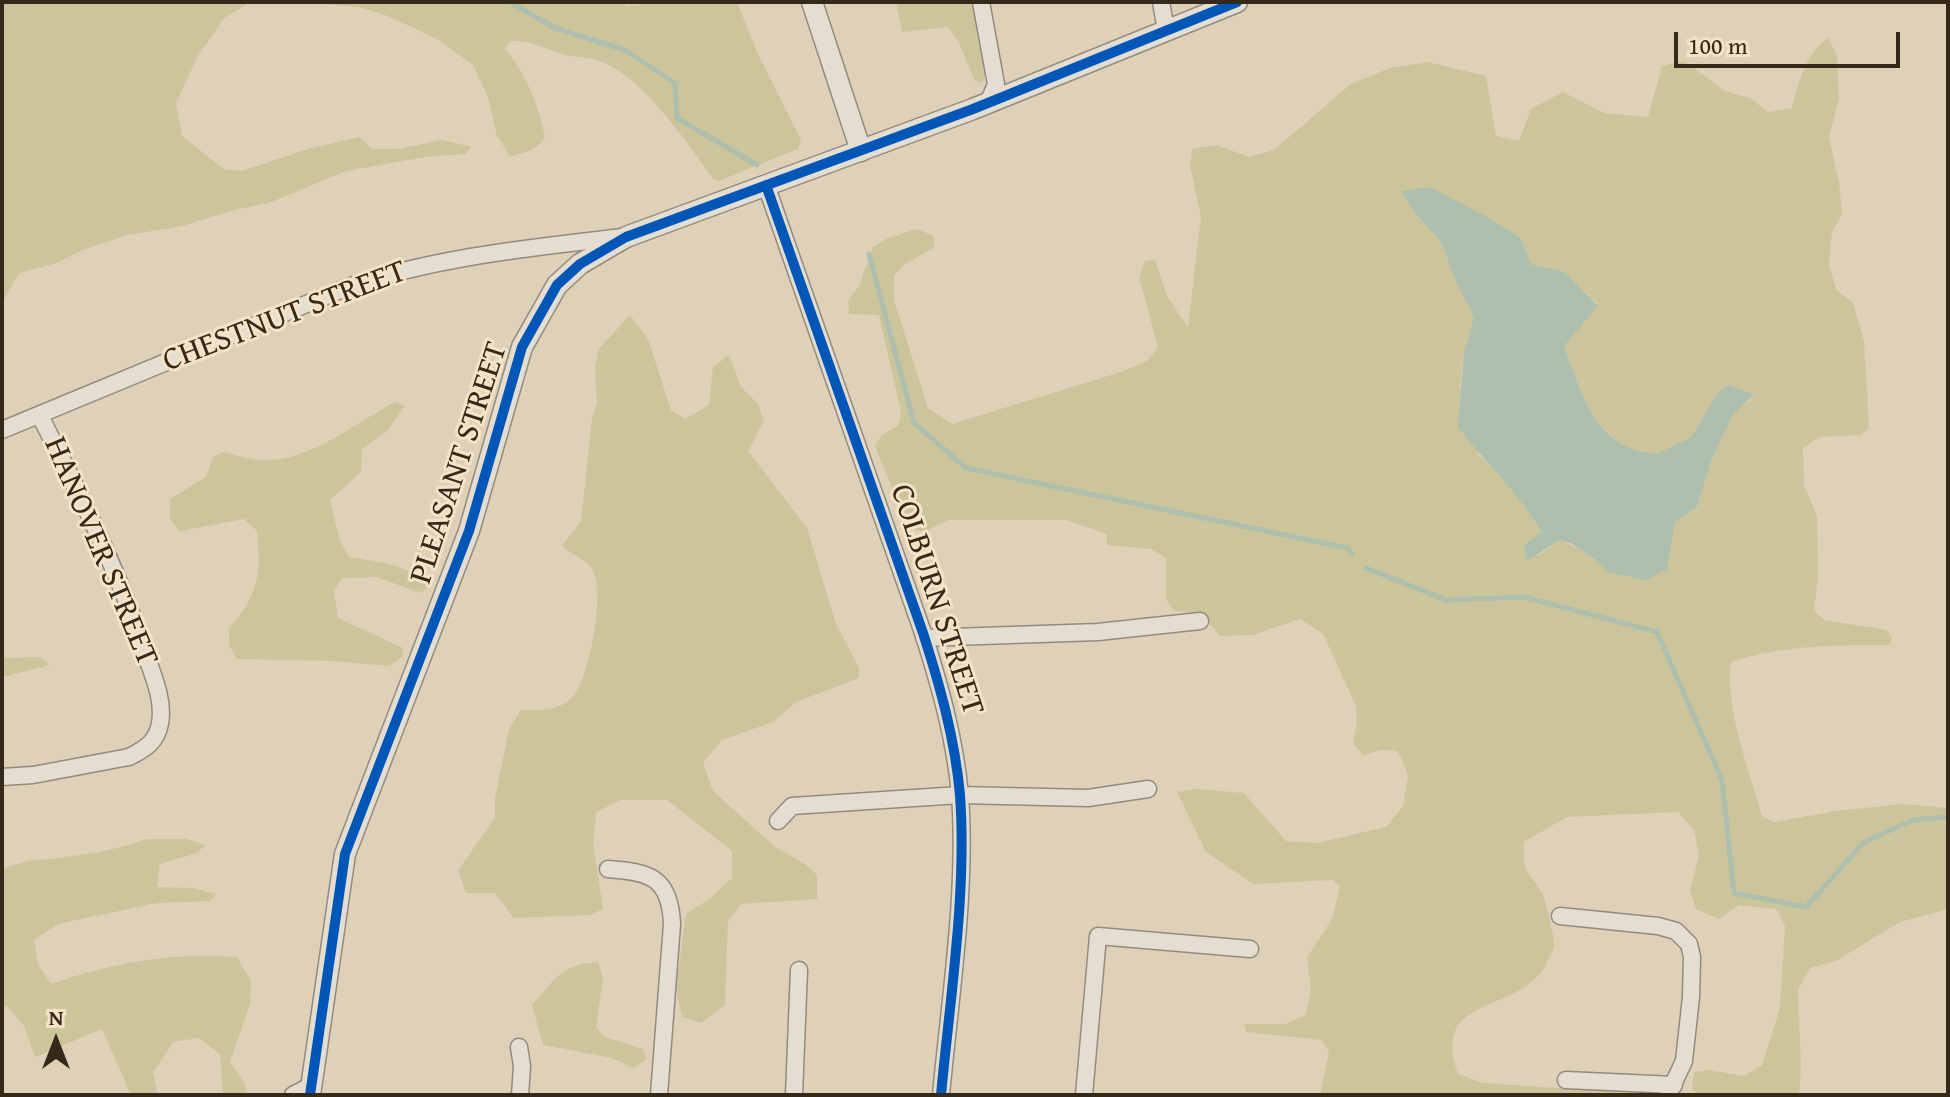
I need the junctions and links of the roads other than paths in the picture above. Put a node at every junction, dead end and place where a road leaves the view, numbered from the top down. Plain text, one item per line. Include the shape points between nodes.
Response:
1 (812, 2) edge
2 (981, 2) edge
3 (1161, 2) edge
4 (1237, 2) edge
5 (1166, 30) junction
6 (988, 103) junction
7 (861, 151) junction
8 (766, 185) junction
9 (626, 237) junction
10 (40, 416) junction
11 (2, 430) edge
12 (1200, 621) dead end
13 (924, 638) junction
14 (2, 777) edge
15 (1148, 789) dead end
16 (960, 795) junction
17 (778, 821) dead end
18 (608, 869) dead end
19 (1560, 916) dead end
20 (1250, 949) dead end
21 (799, 970) dead end
22 (519, 1047) dead end
23 (1566, 1080) dead end
24 (311, 1090) edge
25 (1671, 1090) edge
26 (293, 1095) edge
27 (520, 1095) edge
28 (659, 1095) edge
29 (794, 1095) edge
30 (941, 1095) edge
31 (1084, 1095) edge

1 - 7 street
2 - 6 street via 996,84
3 - 5 street
4 - 5 street, PLEASANT STREET
5 - 6 street, PLEASANT STREET
6 - 7 street, PLEASANT STREET
7 - 8 street, PLEASANT STREET
8 - 9 street, PLEASANT STREET
8 - 13 street, COLBURN STREET
9 - 10 street, CHESTNUT STREET via 450,260 386,274
9 - 24 street, PLEASANT STREET via 580,264 557,285 522,347 469,531 345,854
10 - 11 street, CHESTNUT STREET
10 - 14 street, HANOVER STREET via 142,641 161,722 157,737 143,750 117,761
12 - 13 street via 1098,632
13 - 16 street, COLBURN STREET via 943,695
15 - 16 street via 1088,798
16 - 17 street via 792,806
16 - 30 street, COLBURN STREET via 960,888
18 - 28 street via 645,874 661,884 671,900
19 - 25 street via 1658,926 1676,931 1689,944 1691,997 1684,1061
20 - 31 street via 1098,936
21 - 29 street
22 - 27 street
23 - 25 street
24 - 26 street

